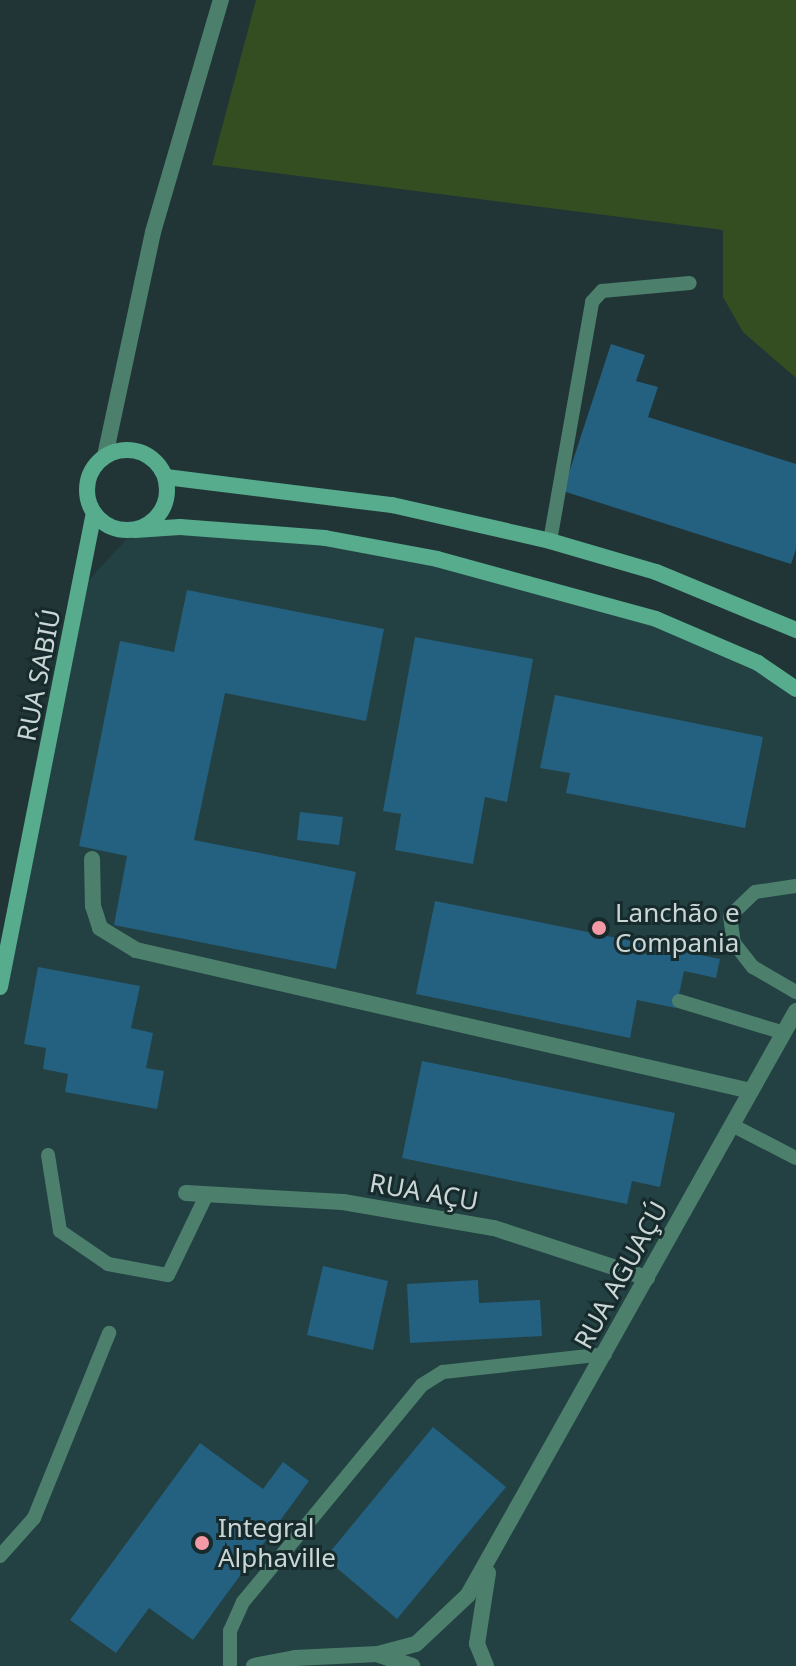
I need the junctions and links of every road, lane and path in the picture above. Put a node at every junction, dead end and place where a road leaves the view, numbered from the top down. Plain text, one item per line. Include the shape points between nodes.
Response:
1 (221, 0) edge
2 (690, 283) dead end
3 (105, 456) junction
4 (166, 477) junction
5 (94, 514) junction
6 (135, 530) junction
7 (550, 541) junction
8 (796, 630) edge
9 (796, 689) edge
10 (92, 859) dead end
11 (796, 886) edge
12 (0, 987) edge
13 (796, 992) edge
14 (679, 1001) dead end
15 (796, 1011) edge
16 (784, 1033) junction
17 (751, 1091) junction
18 (732, 1125) junction
19 (48, 1155) dead end
20 (796, 1158) edge
21 (186, 1193) dead end
22 (207, 1194) junction
23 (647, 1278) junction
24 (109, 1333) dead end
25 (605, 1354) junction
26 (0, 1556) edge
27 (490, 1564) junction
28 (378, 1654) junction
29 (230, 1666) edge
30 (254, 1666) edge
31 (412, 1666) edge
32 (486, 1666) edge

1 - 3 street via 153,232
2 - 7 lane via 602,291 592,302
3 - 4 main road via 141,452
3 - 5 main road via 89,476 86,490
4 - 6 main road via 168,491 159,516
4 - 7 main road via 392,505
5 - 6 main road via 112,528
5 - 12 main road, RUA SABIÚ
6 - 9 main road via 180,527 325,538 437,559 656,619 758,663
7 - 8 main road via 656,572
10 - 17 street via 93,906 100,928 136,950
11 - 13 lane via 755,892 730,916 734,943 753,967
14 - 16 lane
15 - 16 street, RUA AGUAÇÚ
16 - 17 street, RUA AGUAÇÚ
17 - 18 street, RUA AGUAÇÚ
18 - 20 lane
18 - 23 street, RUA AGUAÇÚ
19 - 22 lane via 60,1231 108,1264 168,1275
21 - 22 street, RUA AÇU
22 - 23 street, RUA AÇU via 343,1202 494,1228
23 - 25 street, RUA AGUAÇÚ
24 - 26 lane via 34,1518
25 - 27 street, RUA AGUAÇÚ
25 - 29 lane via 443,1372 422,1385 243,1602 230,1631
27 - 28 street via 432,1634
27 - 32 street via 478,1615 477,1644
28 - 30 street via 295,1658
28 - 31 street

